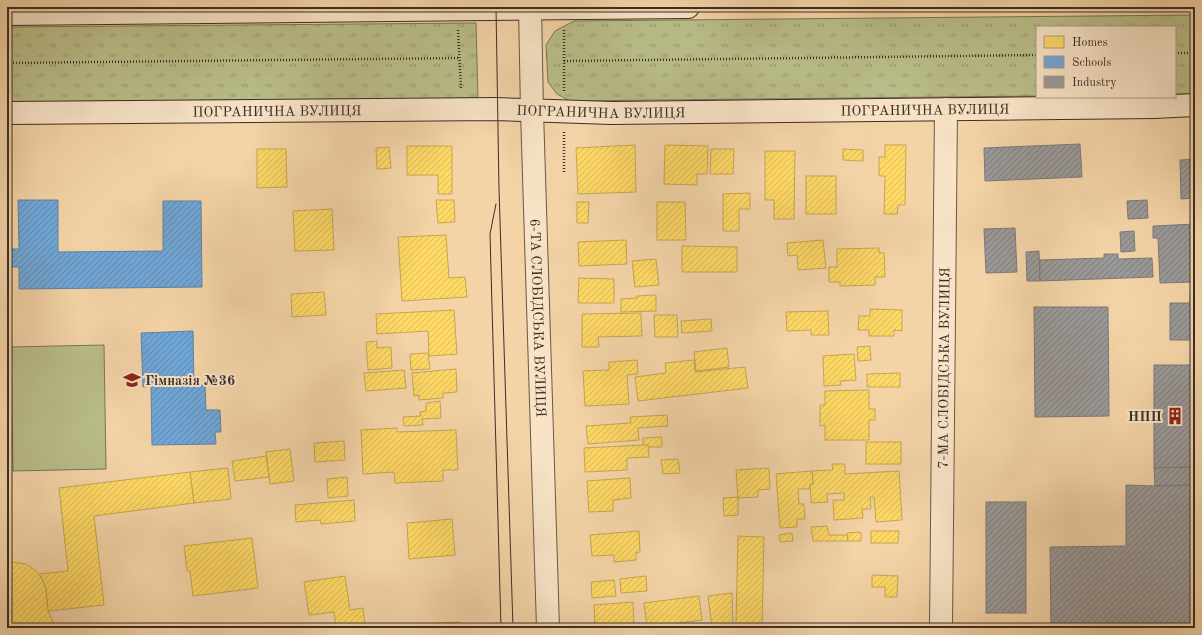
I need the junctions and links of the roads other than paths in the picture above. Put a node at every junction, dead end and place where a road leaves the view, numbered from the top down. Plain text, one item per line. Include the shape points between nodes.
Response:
1 (688, 7) edge
2 (530, 8) edge
3 (7, 14) edge
4 (1195, 105) edge
5 (946, 109) junction
6 (532, 110) junction
7 (7, 113) edge
8 (548, 628) edge
9 (941, 628) edge

1 - 2 main road
2 - 3 main road
2 - 6 main road, 6-ТА СЛОБІДСЬКА ВУЛИЦЯ
4 - 5 main road, ПОГРАНИЧНА ВУЛИЦЯ
5 - 6 main road, ПОГРАНИЧНА ВУЛИЦЯ via 612,113
5 - 9 main road, 7-МА СЛОБІДСЬКА ВУЛИЦЯ
6 - 7 main road, ПОГРАНИЧНА ВУЛИЦЯ
6 - 8 main road, 6-ТА СЛОБІДСЬКА ВУЛИЦЯ

